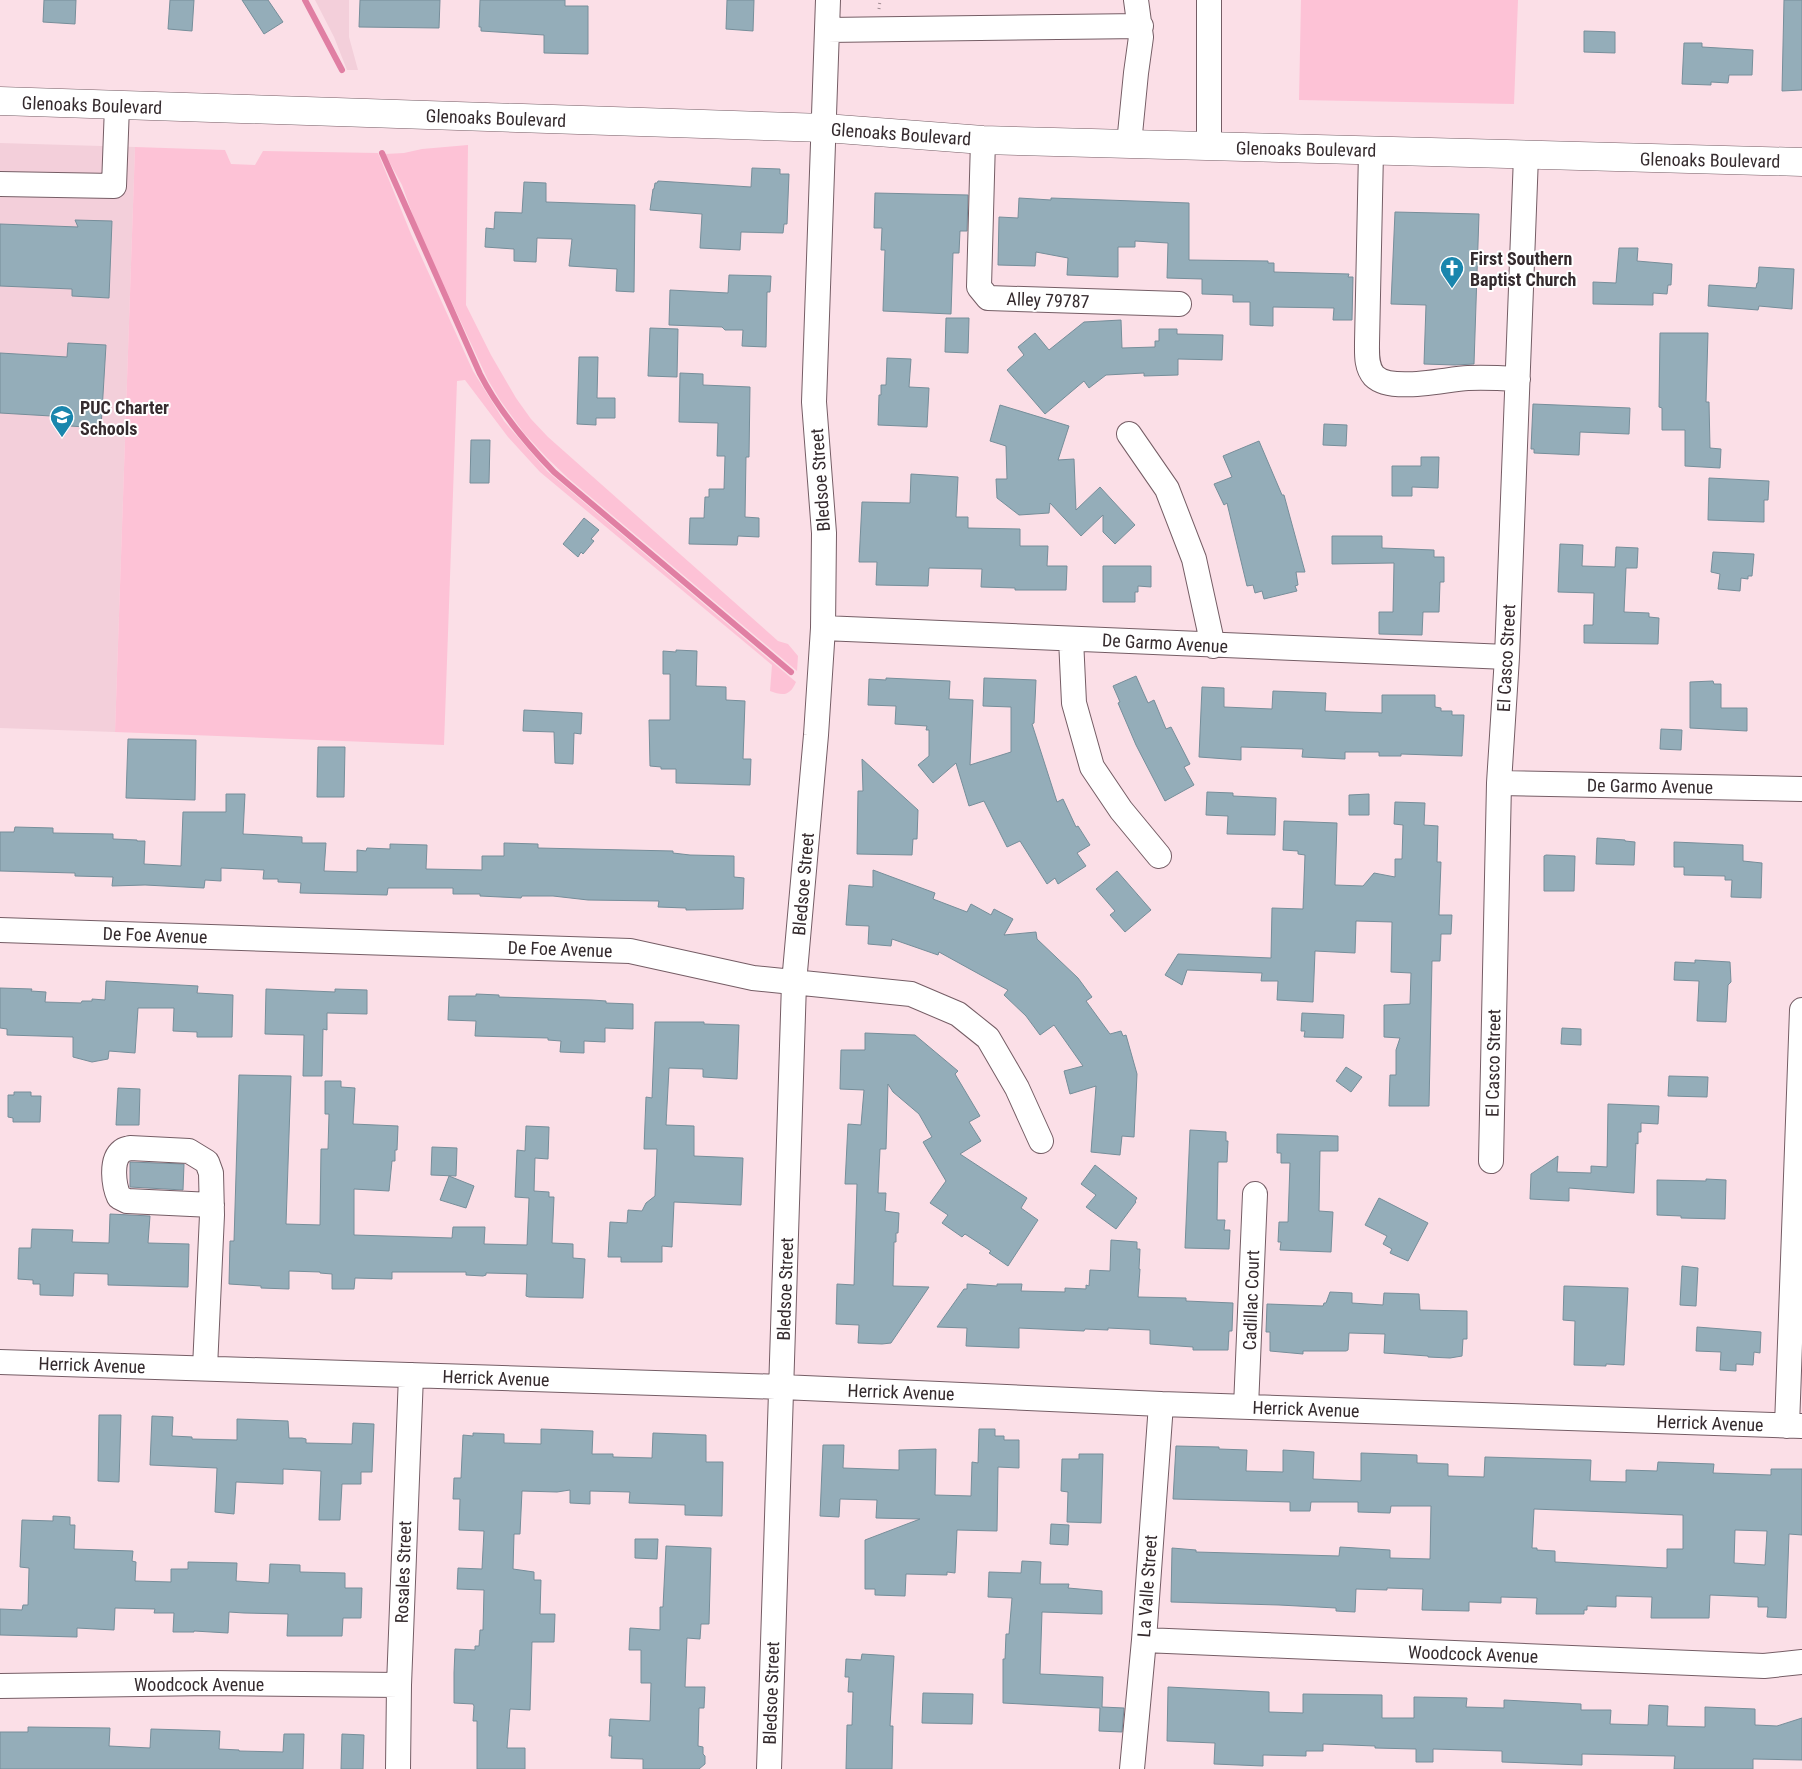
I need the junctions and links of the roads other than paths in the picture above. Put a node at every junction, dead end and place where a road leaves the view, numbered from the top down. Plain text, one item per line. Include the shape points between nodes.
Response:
1 (828, 0) edge
2 (1136, 0) edge
3 (1209, 0) edge
4 (1141, 26) junction
5 (827, 30) junction
6 (0, 101) edge
7 (117, 106) junction
8 (825, 128) junction
9 (983, 140) junction
10 (1130, 144) junction
11 (1209, 147) junction
12 (1371, 151) junction
13 (1526, 156) junction
14 (1802, 162) edge
15 (0, 184) edge
16 (1179, 304) dead end
17 (1518, 378) junction
18 (1129, 434) dead end
19 (823, 628) junction
20 (1071, 639) junction
21 (1213, 646) junction
22 (1507, 657) junction
23 (1499, 783) junction
24 (1802, 789) edge
25 (1159, 856) dead end
26 (0, 930) edge
27 (794, 983) junction
28 (1802, 1010) edge
29 (1041, 1141) dead end
30 (1491, 1161) dead end
31 (1255, 1194) dead end
32 (212, 1205) dead end
33 (0, 1362) edge
34 (205, 1368) junction
35 (410, 1374) junction
36 (782, 1387) junction
37 (1161, 1404) junction
38 (1246, 1407) junction
39 (1794, 1426) edge
40 (1144, 1640) junction
41 (1802, 1662) edge
42 (399, 1685) junction
43 (0, 1686) edge
44 (398, 1769) edge
45 (769, 1769) edge
46 (1132, 1769) edge

1 - 5 street, Bledsoe Street
2 - 4 street
3 - 11 street
4 - 5 street
4 - 10 street
5 - 8 street, Bledsoe Street
6 - 7 main road, Glenoaks Boulevard
7 - 8 main road, Glenoaks Boulevard
7 - 15 street via 114,186
8 - 9 main road, Glenoaks Boulevard
8 - 19 street, Bledsoe Street via 814,402 824,533
9 - 10 main road, Glenoaks Boulevard
9 - 16 street, Alley 79787 via 979,287 988,298
10 - 11 main road, Glenoaks Boulevard
11 - 12 main road, Glenoaks Boulevard
12 - 13 main road, Glenoaks Boulevard
12 - 17 street via 1367,343 1370,370 1375,377 1393,384
13 - 14 main road, Glenoaks Boulevard
13 - 17 street, El Casco Street
17 - 22 street, El Casco Street
18 - 21 street via 1167,489 1194,558
19 - 20 street, De Garmo Avenue
19 - 27 street, Bledsoe Street
20 - 21 street, De Garmo Avenue
20 - 25 street via 1074,703 1092,767 1121,810
21 - 22 street, De Garmo Avenue
22 - 23 street, El Casco Street
23 - 24 street, De Garmo Avenue
23 - 30 street, El Casco Street
26 - 27 street, De Foe Avenue via 630,951 753,978
27 - 29 street, De Foe Avenue via 911,994 958,1014 988,1038 1018,1088
27 - 36 street, Bledsoe Street
28 - 39 street
31 - 38 street, Cadillac Court
32 - 34 street
33 - 34 street, Herrick Avenue
34 - 35 street, Herrick Avenue
35 - 36 street, Herrick Avenue
35 - 42 street, Rosales Street
36 - 37 street, Herrick Avenue
36 - 45 street, Bledsoe Street
37 - 38 street, Herrick Avenue
37 - 40 street, La Valle Street
38 - 39 street, Herrick Avenue
40 - 41 street, Woodcock Avenue via 1764,1666
40 - 46 street, La Valle Street
42 - 43 street, Woodcock Avenue via 211,1682
42 - 44 street, Rosales Street

